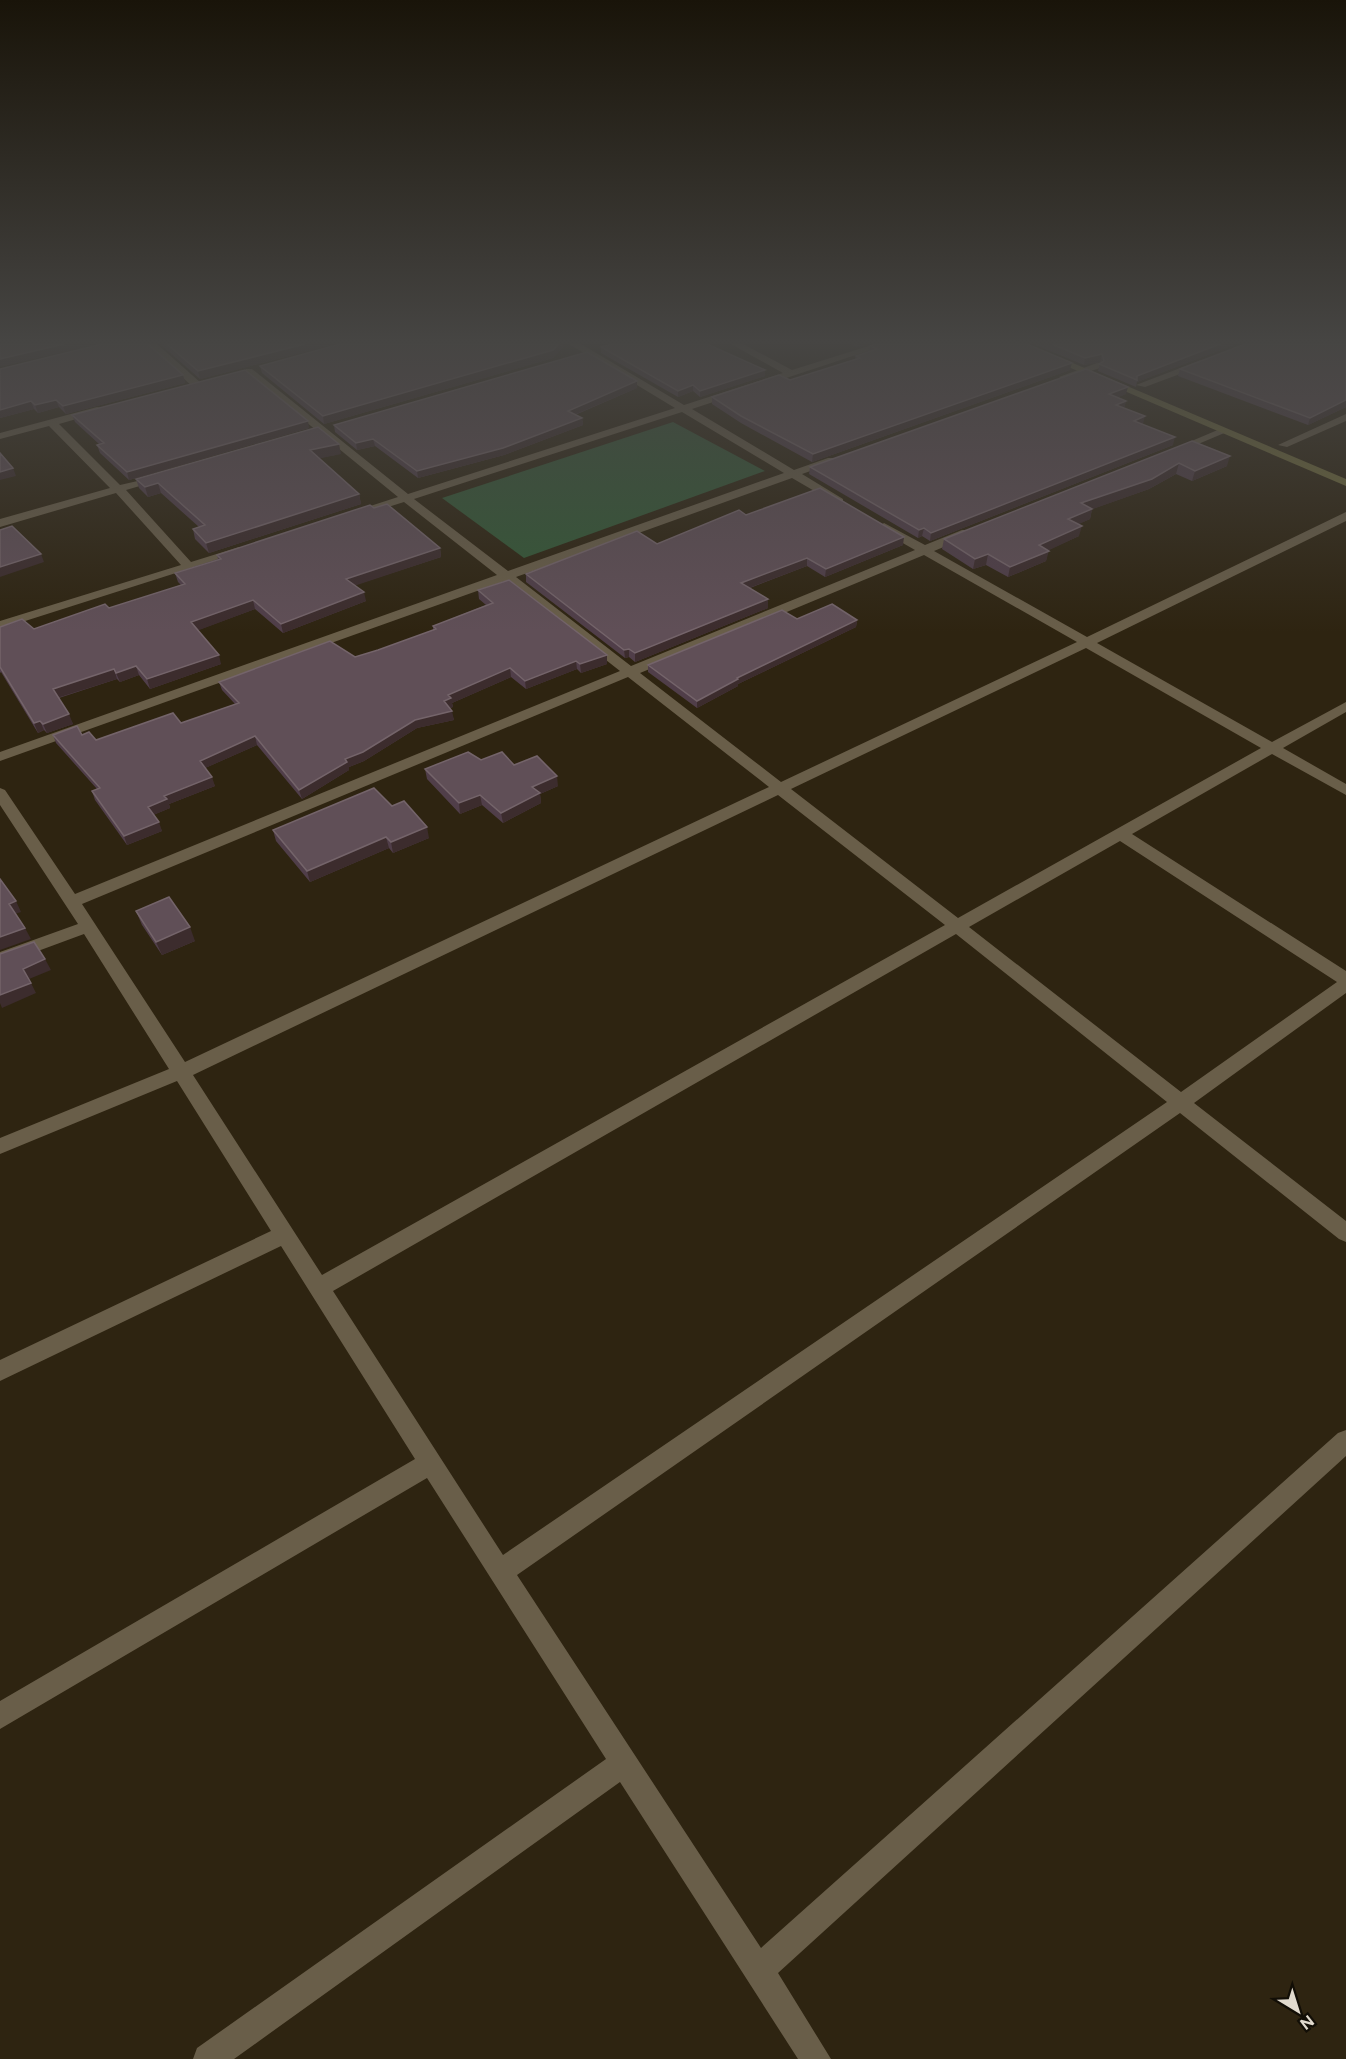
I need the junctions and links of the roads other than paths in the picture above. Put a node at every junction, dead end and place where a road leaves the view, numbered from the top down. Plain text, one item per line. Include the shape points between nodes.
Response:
1 (69, 440) edge
2 (333, 440) edge
3 (588, 440) edge
4 (737, 440) edge
5 (1201, 440) edge
6 (1245, 440) edge
7 (1271, 440) edge
8 (1294, 440) edge
9 (1283, 445) junction
10 (848, 454) edge
11 (1157, 458) edge
12 (175, 472) edge
13 (1346, 472) edge
14 (793, 473) junction
15 (1346, 483) edge
16 (118, 489) junction
17 (406, 498) junction
18 (853, 509) edge
19 (349, 516) edge
20 (1346, 516) edge
21 (873, 521) edge
22 (0, 523) edge
23 (979, 528) edge
24 (246, 549) edge
25 (924, 550) junction
26 (189, 567) junction
27 (506, 577) junction
28 (0, 625) edge
29 (1086, 643) junction
30 (629, 672) junction
31 (1346, 706) edge
32 (1271, 749) junction
33 (0, 757) edge
34 (779, 789) junction
35 (1346, 790) edge
36 (2, 801) edge
37 (1120, 834) junction
38 (72, 902) junction
39 (88, 926) junction
40 (957, 926) junction
41 (0, 959) edge
42 (1346, 981) edge
43 (181, 1072) junction
44 (1181, 1102) junction
45 (0, 1146) edge
46 (1346, 1233) edge
47 (283, 1235) junction
48 (317, 1289) junction
49 (0, 1371) edge
50 (1346, 1441) edge
51 (430, 1464) junction
52 (500, 1572) junction
53 (0, 1716) edge
54 (624, 1763) junction
55 (759, 1971) junction
56 (208, 2059) edge
57 (816, 2059) edge

1 - 16 street
2 - 17 street
3 - 17 street
4 - 14 street
5 - 11 street
6 - 15 main road
7 - 9 main road
8 - 9 street
9 - 13 main road
10 - 14 street
12 - 16 street
14 - 18 street
14 - 27 street
16 - 22 street
16 - 26 street
17 - 19 street
17 - 27 street
20 - 29 street
21 - 25 street
23 - 25 street
24 - 26 street
25 - 29 street
25 - 30 street
26 - 28 street
27 - 30 street
27 - 33 street
29 - 32 street
29 - 34 street
30 - 34 street
30 - 38 street
31 - 32 street
32 - 35 street
32 - 37 street
34 - 40 street
34 - 43 street
36 - 38 street
37 - 40 street
37 - 42 street
38 - 39 street
39 - 41 street
39 - 43 street
40 - 44 street
40 - 48 street
42 - 44 street
43 - 45 street
43 - 47 street
44 - 46 street
44 - 52 street
47 - 48 street
47 - 49 street
48 - 51 street
50 - 55 street
51 - 52 street
51 - 53 street
52 - 54 street
54 - 55 street
54 - 56 street
55 - 57 street

